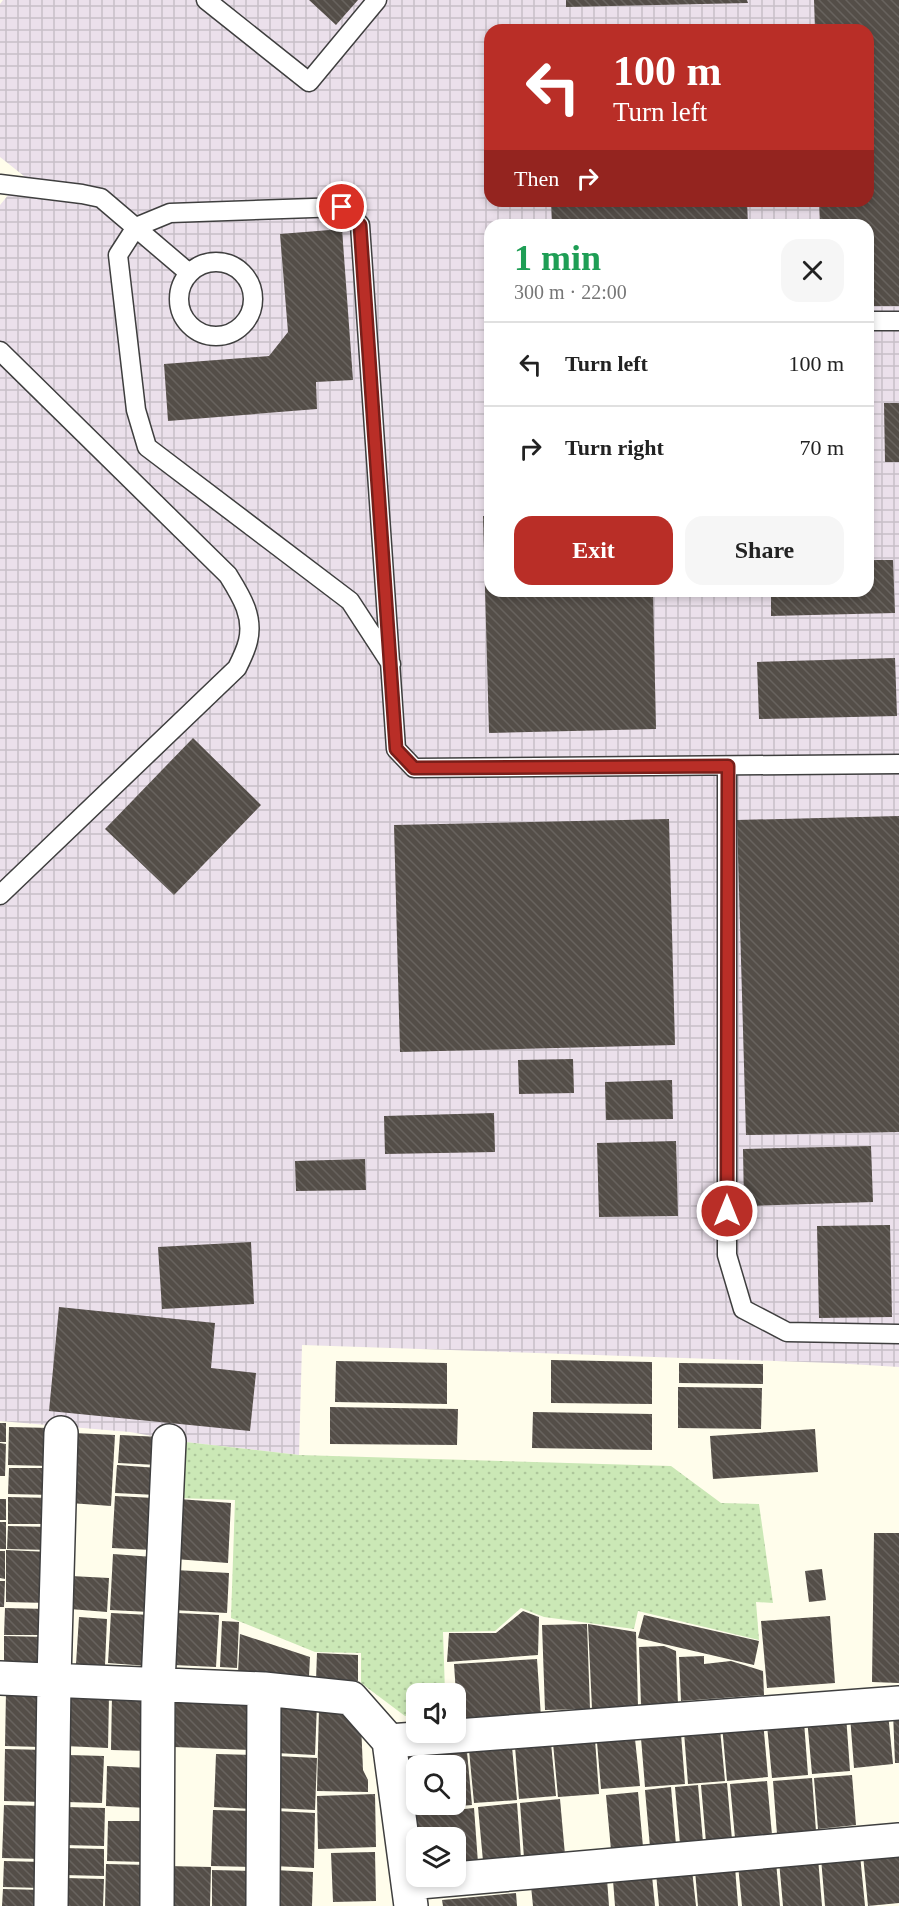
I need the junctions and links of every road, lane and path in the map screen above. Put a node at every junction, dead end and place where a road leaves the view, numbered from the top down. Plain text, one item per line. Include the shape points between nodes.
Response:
1 (206, 0) edge
2 (377, 0) edge
3 (0, 184) edge
4 (136, 227) junction
5 (189, 273) junction
6 (874, 321) edge
7 (899, 321) edge
8 (0, 351) edge
9 (391, 664) junction
10 (899, 764) edge
11 (728, 766) junction
12 (0, 895) edge
13 (899, 1334) edge
14 (61, 1433) dead end
15 (170, 1442) dead end
16 (0, 1678) edge
17 (54, 1679) junction
18 (158, 1684) junction
19 (264, 1689) junction
20 (899, 1703) edge
21 (389, 1742) junction
22 (899, 1840) edge
23 (410, 1895) edge
24 (51, 1906) edge
25 (158, 1906) edge
26 (263, 1906) edge

1 - 2 lane via 309,82
3 - 4 lane via 101,198
4 - 5 lane
4 - 9 lane via 118,255 136,410 147,447 350,601
4 - 9 lane via 170,213 342,207 360,225
5 - 5 lane via 199,265 224,262 246,276 253,301 243,325 233,333 207,336 186,322 178,297
6 - 7 lane
8 - 12 lane via 228,575 249,616 248,642 237,668
9 - 11 lane via 396,749 414,768
10 - 11 lane
11 - 13 lane via 730,1266 743,1309 787,1332
14 - 17 street
15 - 18 street
16 - 17 street
17 - 18 street
17 - 24 street
18 - 19 street
18 - 25 street
19 - 21 street via 351,1698
19 - 26 street
20 - 21 street
21 - 23 street
22 - 23 street

